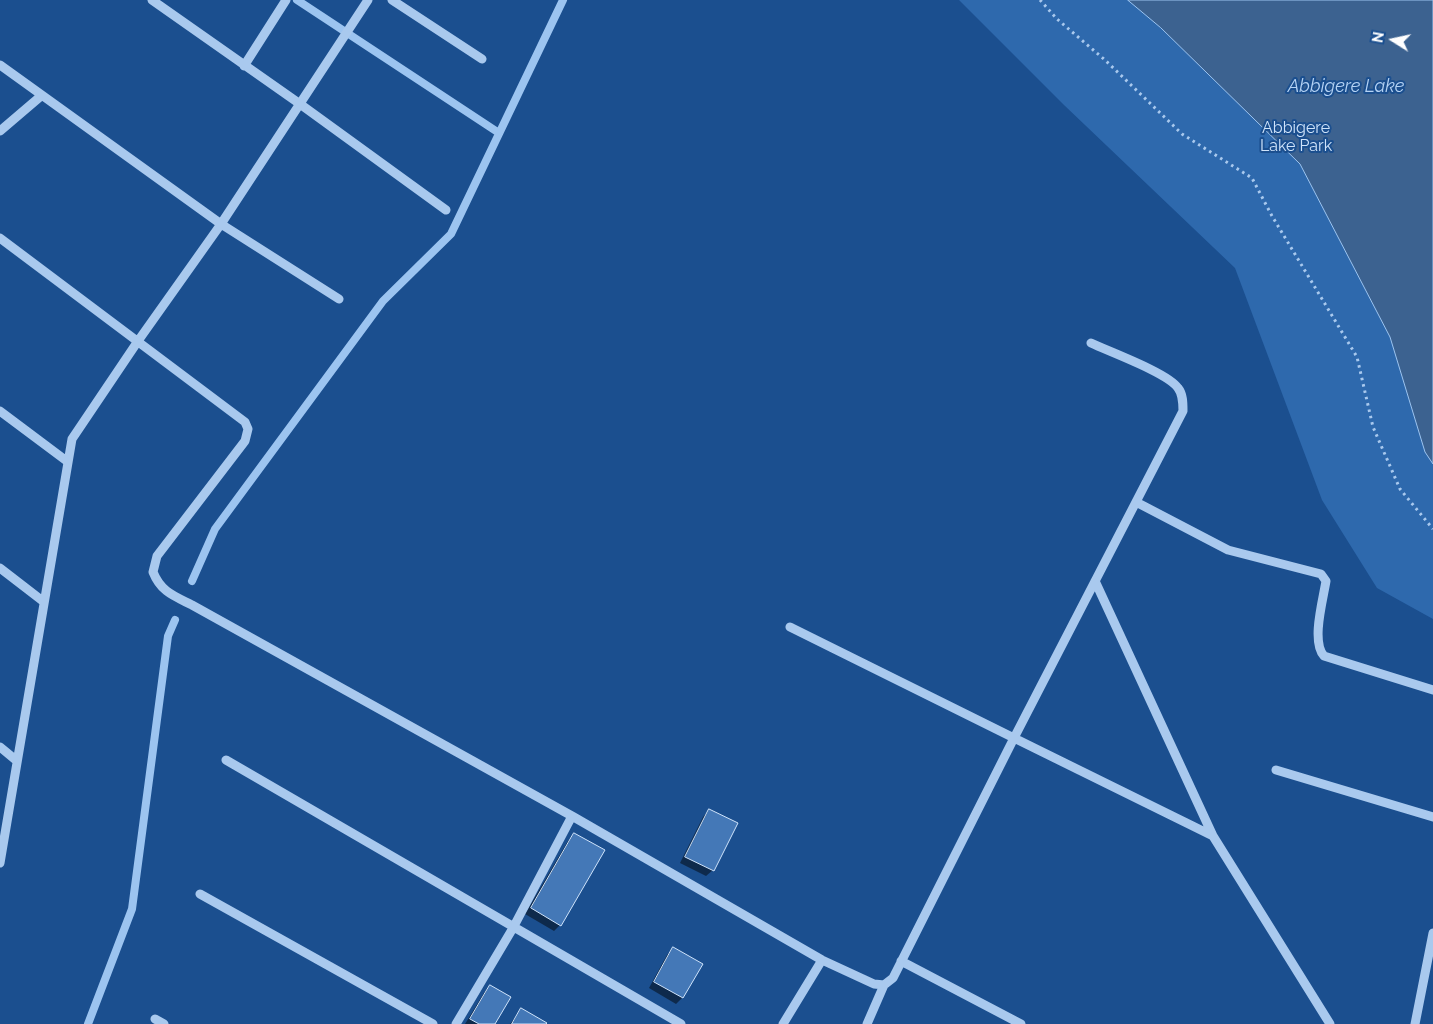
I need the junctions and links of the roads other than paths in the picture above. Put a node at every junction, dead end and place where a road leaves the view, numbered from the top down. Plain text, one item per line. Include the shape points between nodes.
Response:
1 (152, 0) edge
2 (286, 0) edge
3 (368, 0) edge
4 (392, 0) edge
5 (482, 58) dead end
6 (0, 65) edge
7 (244, 66) junction
8 (41, 96) junction
9 (300, 104) junction
10 (0, 131) edge
11 (446, 210) dead end
12 (221, 224) junction
13 (0, 238) edge
14 (340, 298) dead end
15 (138, 341) junction
16 (1091, 343) dead end
17 (0, 411) edge
18 (68, 462) junction
19 (1136, 502) junction
20 (0, 568) edge
21 (1095, 580) junction
22 (44, 602) junction
23 (790, 627) dead end
24 (1433, 690) edge
25 (1014, 738) junction
26 (0, 747) edge
27 (226, 760) dead end
28 (17, 761) junction
29 (1276, 770) dead end
30 (572, 816) junction
31 (1433, 817) edge
32 (1213, 836) junction
33 (0, 863) edge
34 (200, 894) dead end
35 (513, 928) junction
36 (1433, 933) edge
37 (1431, 954) edge
38 (822, 960) junction
39 (901, 961) junction
40 (884, 985) junction
41 (156, 1019) dead end
42 (164, 1024) edge
43 (433, 1024) edge
44 (456, 1024) edge
45 (681, 1024) edge
46 (783, 1024) edge
47 (867, 1024) edge
48 (1021, 1024) edge
49 (1330, 1024) edge
50 (1415, 1024) edge

1 - 7 street
2 - 7 street
3 - 9 street
4 - 5 street
6 - 8 street
7 - 9 street
8 - 10 street
8 - 12 street
9 - 11 street
9 - 12 street
12 - 14 street
12 - 15 street
13 - 15 street
15 - 18 street via 72,439
15 - 30 street via 242,419 248,428 245,442 157,556 153,572 160,586
16 - 19 street via 1167,377 1178,388 1183,401 1183,410
17 - 18 street
18 - 22 street
19 - 21 street
19 - 24 street via 1228,550 1321,574 1326,581 1317,637 1319,651 1324,656
20 - 22 street
21 - 25 street
21 - 32 street
22 - 28 street
23 - 25 street
25 - 32 street
25 - 39 street
26 - 28 street
27 - 35 street
28 - 33 street
29 - 31 street
30 - 35 street
30 - 38 street
32 - 49 street
34 - 43 street
35 - 44 street
35 - 45 street
36 - 37 street
37 - 50 street
38 - 40 street via 874,984
38 - 46 street
39 - 40 street via 893,978
39 - 48 street
40 - 47 street
41 - 42 street

